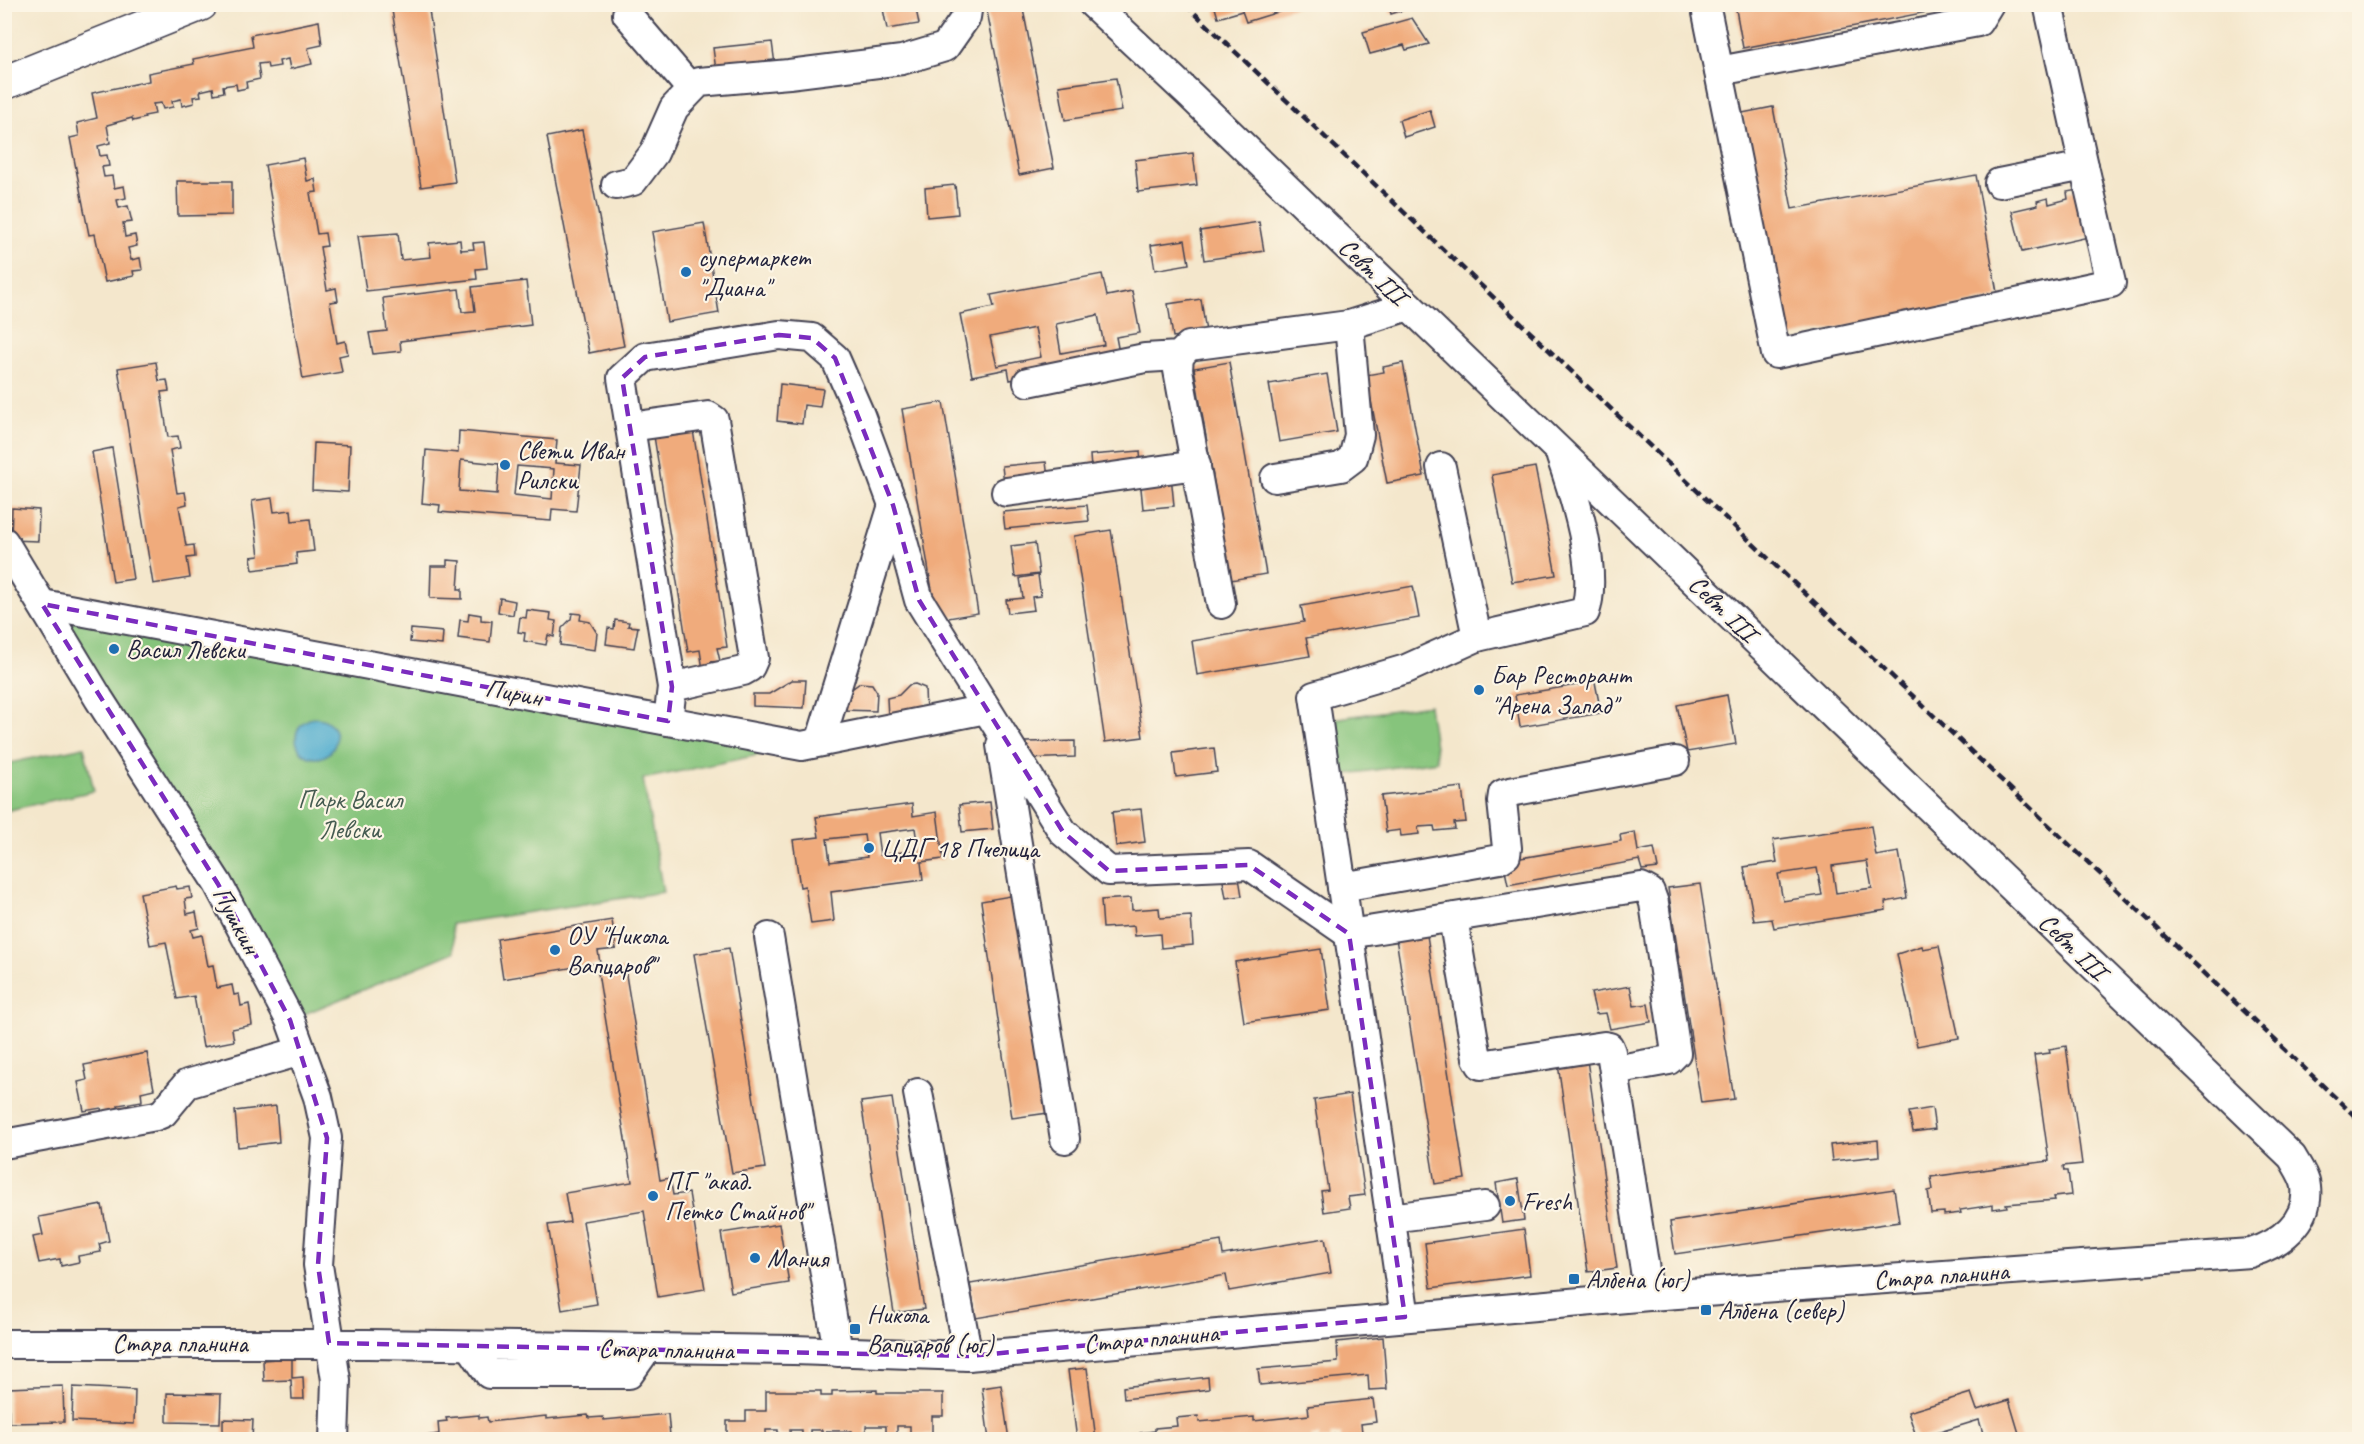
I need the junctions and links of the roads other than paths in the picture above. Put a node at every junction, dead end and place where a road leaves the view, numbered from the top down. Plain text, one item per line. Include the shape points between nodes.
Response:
1 (201, 4) edge
2 (968, 4) edge
3 (1092, 4) edge
4 (1989, 4) edge
5 (2048, 4) edge
6 (1707, 13) dead end
7 (627, 15) dead end
8 (1719, 71) junction
9 (4, 83) edge
10 (691, 89) junction
11 (2084, 166) junction
12 (2000, 183) dead end
13 (616, 184) dead end
14 (1409, 306) junction
15 (1349, 325) junction
16 (1179, 356) junction
17 (1028, 382) dead end
18 (630, 427) junction
19 (1559, 451) junction
20 (1196, 465) junction
21 (1441, 467) dead end
22 (1275, 478) dead end
23 (1006, 492) dead end
24 (893, 505) junction
25 (4, 542) edge
26 (1221, 603) dead end
27 (42, 604) junction
28 (1477, 637) junction
29 (672, 687) junction
30 (992, 720) junction
31 (668, 721) junction
32 (820, 742) junction
33 (1675, 761) dead end
34 (1342, 887) junction
35 (1453, 918) junction
36 (1349, 934) junction
37 (769, 937) dead end
38 (301, 1050) junction
39 (1614, 1070) junction
40 (918, 1093) dead end
41 (1065, 1139) dead end
42 (4, 1144) edge
43 (1485, 1206) dead end
44 (1390, 1218) junction
45 (2290, 1232) joint
46 (1648, 1296) junction
47 (1405, 1317) junction
48 (4, 1344) edge
49 (329, 1344) junction
50 (838, 1352) junction
51 (968, 1356) junction
52 (334, 1440) edge

1 - 9 main road
2 - 10 street via 966,17 945,47 913,57 699,82
3 - 14 street, Севт III
4 - 8 street via 1978,22
5 - 11 street
6 - 8 street
7 - 10 street
8 - 11 street via 1776,354 2110,283
10 - 13 street via 674,108 654,153 633,181
11 - 12 street
14 - 15 street
14 - 19 street, Севт III
15 - 16 street via 1189,346
15 - 22 street via 1359,435 1353,458 1341,467
16 - 17 street via 1145,358
16 - 20 street via 1178,370
18 - 24 street via 622,378 645,357 779,335 812,338 835,358
18 - 29 street
18 - 29 street via 708,416 714,420 754,658 743,671
19 - 28 street via 1580,512 1590,597 1585,612
19 - 45 street, Севт III via 2292,1157 2306,1185 2306,1207
20 - 23 street
20 - 26 street
21 - 28 street
24 - 30 street via 919,600
24 - 32 street
25 - 27 street, Пушкин
27 - 31 street, Пирин
27 - 38 street, Пушкин via 218,884 290,1020
28 - 34 street via 1406,669 1314,696
29 - 31 street
30 - 32 street, Пирин
30 - 36 street via 1063,832 1109,871 1249,865
30 - 41 street
31 - 32 street, Пирин via 802,746
33 - 34 street via 1503,794 1507,848 1500,859
34 - 36 street
35 - 36 street
35 - 39 street via 1481,1065 1604,1046 1611,1052
35 - 39 street via 1641,887 1650,892 1676,1053 1669,1060
36 - 44 street
37 - 50 street
38 - 42 street via 187,1084 156,1116
38 - 49 street, Пушкин via 327,1138 318,1265
39 - 46 street
40 - 51 street
43 - 44 street
44 - 47 street
45 - 46 street, Стара планина via 2270,1247 2250,1253
46 - 47 street, Стара планина
47 - 51 street, Стара планина
48 - 49 street, Стара планина
49 - 50 street, Стара планина
49 - 52 street, Пушкин via 336,1380
50 - 51 street, Стара планина

